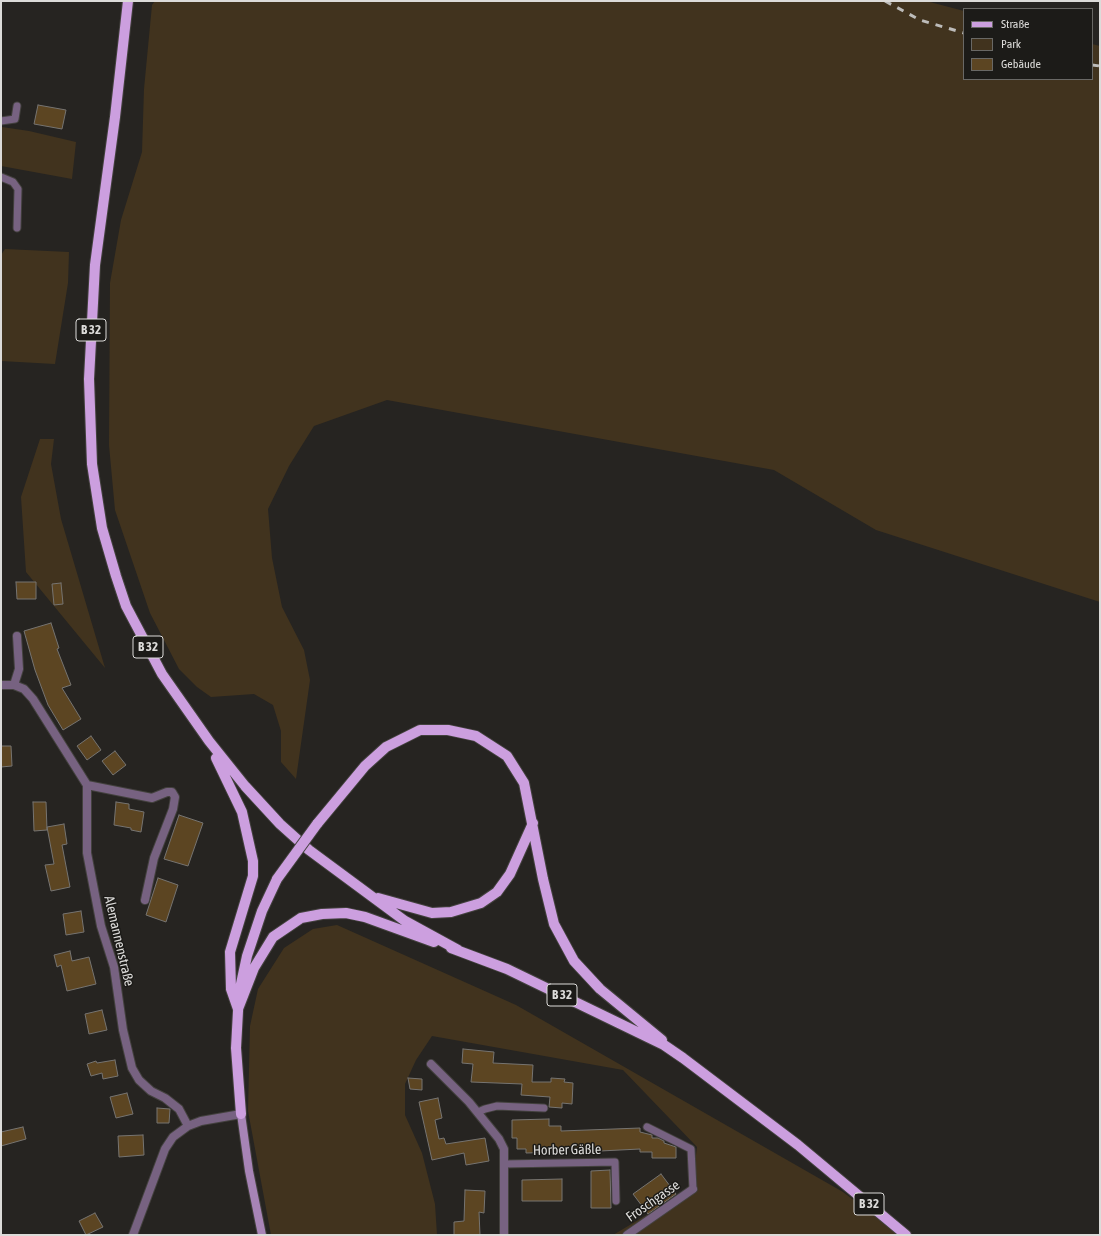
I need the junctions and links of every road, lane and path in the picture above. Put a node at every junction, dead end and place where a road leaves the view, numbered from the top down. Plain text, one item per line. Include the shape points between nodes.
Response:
1 (128, 1) edge
2 (17, 106) dead end
3 (1, 121) edge
4 (1, 177) edge
5 (17, 228) dead end
6 (17, 636) dead end
7 (1, 685) edge
8 (14, 685) junction
9 (209, 741) junction
10 (87, 785) junction
11 (533, 823) junction
12 (370, 895) junction
13 (145, 900) dead end
14 (458, 950) junction
15 (238, 1009) junction
16 (664, 1045) junction
17 (431, 1064) dead end
18 (544, 1108) dead end
19 (478, 1112) junction
20 (241, 1114) junction
21 (188, 1126) junction
22 (647, 1127) dead end
23 (504, 1164) junction
24 (694, 1189) joint
25 (616, 1201) dead end
26 (133, 1235) edge
27 (262, 1235) edge
28 (504, 1235) edge
29 (627, 1235) edge
30 (906, 1235) edge

1 - 9 main road, B 32 via 93,280 89,380 92,464 102,528 126,606 162,674
2 - 3 lane via 15,119
4 - 5 lane via 13,182 18,189
6 - 8 street via 19,669
7 - 8 street
8 - 10 street via 24,688 33,699
9 - 12 main road, B 32 via 280,824 308,850
9 - 15 main road via 242,812 253,861 253,876 230,952 231,989
10 - 13 street via 152,798 172,792 176,797 154,858
10 - 21 street, Alemannenstraße via 87,853 100,920 114,966 123,1030 132,1068 147,1088 179,1109
11 - 12 main road via 510,874 497,892 481,903 451,912 432,913
11 - 15 main road, bridge via 524,783 507,756 476,736 448,730 420,730 386,747 365,766 317,824 277,879 262,911 247,956
11 - 16 main road via 554,924 574,961 600,989 661,1038
12 - 14 main road, B 32 via 405,920
14 - 15 main road via 365,917 346,913 301,918 274,938 254,968
14 - 16 main road, B 32 via 507,970
15 - 20 main road via 236,1048
16 - 30 main road, B 32 via 798,1145
17 - 19 street
18 - 19 lane via 497,1106
19 - 23 street via 504,1149
20 - 21 street via 201,1121
20 - 27 main road
21 - 26 street via 173,1137 165,1149
22 - 24 lane via 692,1149
23 - 25 lane, Horber Gäßle via 615,1162
23 - 28 street
24 - 29 street, Froschgasse

